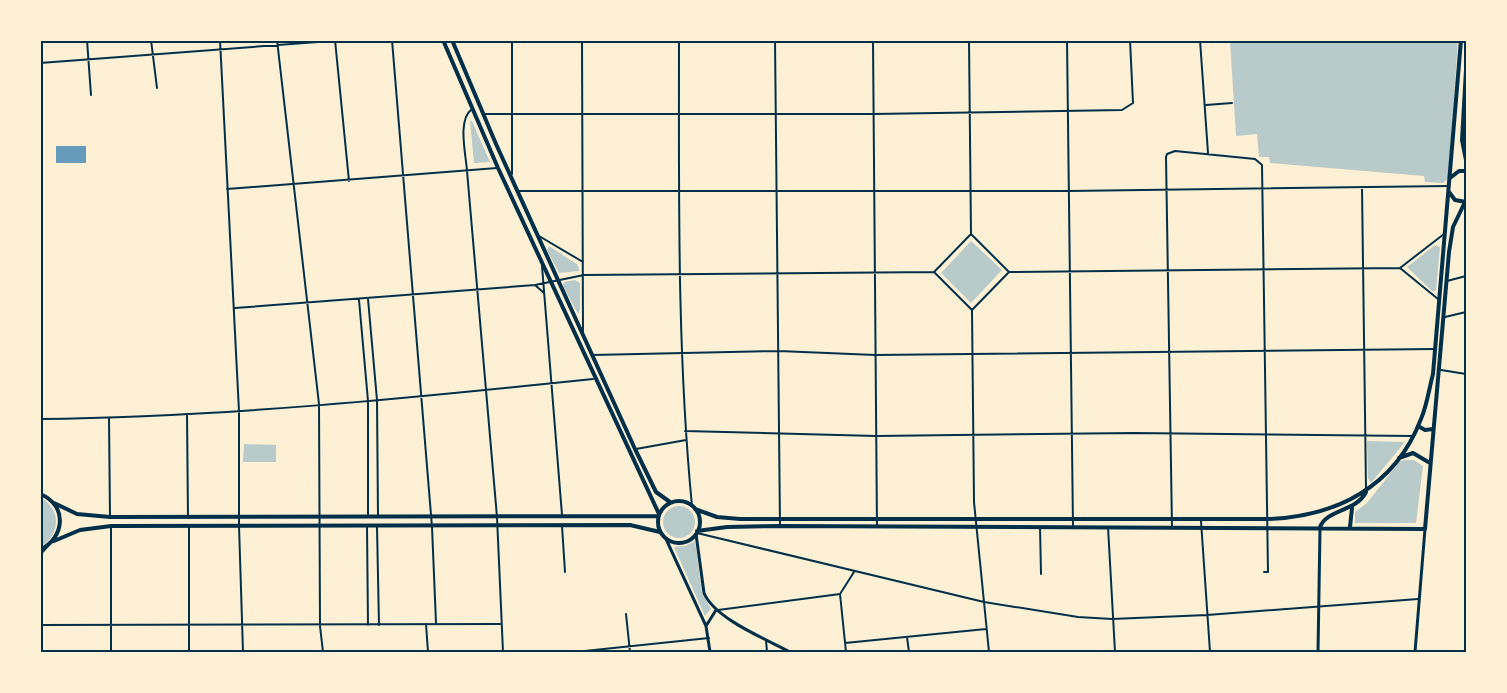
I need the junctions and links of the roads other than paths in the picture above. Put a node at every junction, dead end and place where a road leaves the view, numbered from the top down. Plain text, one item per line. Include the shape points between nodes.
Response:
1 (87, 40) edge
2 (151, 40) edge
3 (220, 40) edge
4 (345, 40) edge
5 (392, 40) edge
6 (443, 40) edge
7 (452, 40) edge
8 (512, 40) edge
9 (582, 40) edge
10 (679, 40) edge
11 (775, 40) edge
12 (873, 40) edge
13 (969, 40) edge
14 (1067, 40) edge
15 (1130, 40) edge
16 (1200, 40) edge
17 (1461, 40) edge
18 (335, 41) edge
19 (277, 43) edge
20 (220, 48) junction
21 (152, 53) junction
22 (89, 59) junction
23 (40, 63) edge
24 (1467, 70) edge
25 (157, 88) dead end
26 (91, 95) dead end
27 (1232, 103) dead end
28 (1206, 105) junction
29 (472, 110) junction
30 (1068, 111) junction
31 (776, 112) junction
32 (970, 112) junction
33 (512, 113) junction
34 (679, 113) junction
35 (483, 114) junction
36 (582, 114) junction
37 (873, 114) junction
38 (1208, 153) junction
39 (1467, 160) edge
40 (498, 168) junction
41 (467, 171) junction
42 (1467, 171) edge
43 (402, 176) junction
44 (512, 177) junction
45 (349, 181) junction
46 (292, 185) junction
47 (1448, 186) junction
48 (1362, 187) junction
49 (227, 189) junction
50 (679, 189) junction
51 (777, 189) junction
52 (1263, 189) junction
53 (582, 190) junction
54 (1165, 190) junction
55 (518, 191) junction
56 (971, 191) junction
57 (1069, 191) junction
58 (874, 192) junction
59 (1466, 202) edge
60 (537, 234) junction
61 (971, 234) junction
62 (1444, 234) junction
63 (584, 262) junction
64 (542, 264) junction
65 (1363, 268) junction
66 (1400, 268) junction
67 (1169, 270) junction
68 (1265, 270) junction
69 (874, 272) junction
70 (934, 272) junction
71 (1009, 272) junction
72 (1071, 272) junction
73 (779, 273) junction
74 (681, 274) junction
75 (584, 275) junction
76 (1467, 276) edge
77 (558, 280) junction
78 (1447, 281) junction
79 (550, 282) junction
80 (544, 284) junction
81 (535, 285) junction
82 (478, 290) junction
83 (544, 293) junction
84 (411, 294) junction
85 (368, 299) junction
86 (1439, 299) junction
87 (359, 300) junction
88 (308, 304) junction
89 (235, 308) junction
90 (972, 310) junction
91 (1467, 312) edge
92 (1445, 317) junction
93 (583, 333) junction
94 (1435, 349) junction
95 (1364, 350) junction
96 (779, 351) junction
97 (1266, 351) junction
98 (1168, 352) junction
99 (682, 354) junction
100 (972, 354) junction
101 (1071, 354) junction
102 (592, 355) junction
103 (874, 355) junction
104 (1441, 370) junction
105 (1467, 374) edge
106 (594, 379) junction
107 (551, 383) junction
108 (486, 391) junction
109 (420, 397) junction
110 (377, 400) junction
111 (368, 401) junction
112 (319, 404) junction
113 (239, 411) junction
114 (187, 414) junction
115 (109, 418) junction
116 (40, 419) edge
117 (1418, 426) junction
118 (1433, 429) junction
119 (685, 431) junction
120 (780, 432) junction
121 (1072, 433) junction
122 (1169, 433) junction
123 (876, 436) junction
124 (974, 436) junction
125 (1267, 436) junction
126 (1365, 436) junction
127 (1412, 436) junction
128 (686, 440) junction
129 (635, 449) junction
130 (1399, 458) junction
131 (1430, 464) junction
132 (40, 492) edge
133 (1366, 492) junction
134 (670, 502) junction
135 (54, 503) junction
136 (694, 507) junction
137 (1352, 507) junction
138 (658, 515) junction
139 (431, 516) junction
140 (110, 517) junction
141 (497, 517) junction
142 (562, 517) junction
143 (188, 518) junction
144 (239, 518) junction
145 (319, 518) junction
146 (368, 518) junction
147 (378, 518) junction
148 (780, 518) junction
149 (1172, 518) junction
150 (1201, 518) junction
151 (877, 519) junction
152 (975, 519) junction
153 (1073, 519) junction
154 (1267, 519) junction
155 (562, 525) junction
156 (111, 526) junction
157 (189, 526) junction
158 (238, 526) junction
159 (319, 526) junction
160 (498, 526) junction
161 (780, 526) junction
162 (1201, 526) junction
163 (367, 527) junction
164 (377, 527) junction
165 (432, 527) junction
166 (877, 527) junction
167 (976, 527) junction
168 (1040, 527) junction
169 (1074, 527) junction
170 (1108, 527) junction
171 (1172, 527) junction
172 (1267, 527) junction
173 (1320, 527) junction
174 (1350, 527) junction
175 (1425, 529) junction
176 (660, 532) junction
177 (697, 533) junction
178 (666, 539) junction
179 (54, 541) junction
180 (48, 546) junction
181 (40, 550) edge
182 (40, 555) edge
183 (854, 571) junction
184 (565, 572) dead end
185 (1264, 572) dead end
186 (1041, 574) dead end
187 (840, 594) junction
188 (1418, 599) junction
189 (984, 602) junction
190 (1319, 606) junction
191 (716, 610) junction
192 (626, 614) dead end
193 (1207, 615) junction
194 (1112, 619) junction
195 (436, 623) junction
196 (241, 624) junction
197 (426, 624) junction
198 (500, 624) junction
199 (40, 625) edge
200 (110, 625) junction
201 (190, 625) junction
202 (368, 625) junction
203 (379, 625) junction
204 (320, 626) junction
205 (706, 626) junction
206 (986, 629) junction
207 (709, 638) junction
208 (907, 638) junction
209 (766, 639) junction
210 (845, 643) junction
211 (629, 646) junction
212 (111, 652) edge
213 (189, 652) edge
214 (243, 652) edge
215 (323, 652) edge
216 (428, 652) edge
217 (503, 652) edge
218 (575, 652) edge
219 (630, 652) edge
220 (711, 652) edge
221 (767, 652) edge
222 (790, 652) edge
223 (846, 652) edge
224 (909, 652) edge
225 (989, 652) edge
226 (1115, 652) edge
227 (1210, 652) edge
228 (1318, 652) edge
229 (1400, 652) edge
230 (1415, 652) edge
231 (1431, 652) edge

1 - 22 street
2 - 21 street
3 - 20 street
4 - 18 street
5 - 43 street
6 - 29 main road
7 - 35 main road
8 - 33 street
9 - 36 street
10 - 34 street
11 - 31 street
12 - 37 street
13 - 32 street
14 - 30 street
15 - 30 street via 1133,103 1122,110
16 - 28 street
17 - 47 main road
18 - 19 street
18 - 45 street
19 - 20 street
19 - 46 street
20 - 21 street
20 - 49 street
21 - 22 street
21 - 25 street
22 - 23 street
22 - 26 street
24 - 39 main road via 1462,140
27 - 28 street
28 - 38 street
29 - 40 main road
29 - 41 street via 466,113 464,122
30 - 32 street
30 - 57 street
31 - 34 street
31 - 37 street
31 - 51 street
32 - 37 street
32 - 56 street
33 - 35 street
33 - 36 street
33 - 44 street
34 - 36 street
34 - 50 street
35 - 44 main road
36 - 53 street
37 - 58 street
38 - 52 street via 1260,161
38 - 54 street via 1167,154
40 - 41 street
40 - 64 main road
41 - 43 street
41 - 82 street
42 - 47 main road via 1455,173
43 - 45 street
43 - 84 street
44 - 55 main road
45 - 46 street
46 - 49 street
46 - 88 street
47 - 48 street
47 - 59 main road via 1455,200
47 - 62 main road
48 - 52 street
48 - 65 street
49 - 89 street
50 - 51 street
50 - 53 street
50 - 74 street
51 - 58 street
51 - 73 street
52 - 54 street
52 - 68 street
53 - 55 street
53 - 63 street
54 - 57 street
54 - 67 street
55 - 60 main road
56 - 57 street
56 - 58 street
56 - 61 street
57 - 72 street
58 - 69 street
59 - 78 main road via 1453,227
60 - 63 street
60 - 77 main road
61 - 70 street
61 - 71 street
62 - 66 street
62 - 86 main road
63 - 75 street
64 - 79 main road
64 - 80 street
65 - 66 street
65 - 68 street
65 - 95 street
66 - 86 street
67 - 68 street
67 - 72 street
67 - 98 street
68 - 97 street
69 - 70 street
69 - 73 street
69 - 103 street
70 - 90 street
71 - 72 street
71 - 90 street
72 - 101 street
73 - 74 street
73 - 96 street
74 - 75 street
74 - 99 street
75 - 77 street
75 - 93 street
76 - 78 street
77 - 79 street
77 - 93 main road
78 - 92 main road
79 - 80 street
79 - 106 main road
80 - 81 street
80 - 83 street
81 - 82 street
81 - 83 street
82 - 84 street
82 - 108 street
83 - 107 street
84 - 85 street
84 - 109 street
85 - 87 street
85 - 110 street
86 - 94 main road
87 - 88 street
87 - 111 street
88 - 89 street
88 - 112 street
89 - 113 street
90 - 100 street
91 - 92 street
92 - 104 main road
93 - 102 main road
94 - 95 street
94 - 117 main road via 1433,374
95 - 97 street
95 - 126 street
96 - 99 street
96 - 103 street
96 - 120 street
97 - 98 street
97 - 125 street
98 - 101 street
98 - 122 street
99 - 102 street
99 - 119 street
100 - 101 street
100 - 103 street
100 - 124 street
101 - 121 street
102 - 129 main road
103 - 123 street
104 - 105 street
104 - 118 main road
106 - 107 street
106 - 138 main road
107 - 108 street
107 - 142 street
108 - 109 street
108 - 141 street
109 - 110 street
109 - 139 street
110 - 111 street
110 - 147 street
111 - 112 street
111 - 146 street
112 - 113 street
112 - 145 street
113 - 114 street
113 - 144 street
114 - 115 street
114 - 143 street
115 - 116 street
115 - 140 street
117 - 118 main road
117 - 127 main road
118 - 131 main road
119 - 120 street
119 - 128 street
120 - 123 street
120 - 148 street
121 - 122 street
121 - 124 street
121 - 153 street
122 - 125 street
122 - 149 street
123 - 124 street
123 - 151 street
124 - 152 street
125 - 126 street
125 - 154 street
126 - 127 street
126 - 133 street
127 - 130 main road
128 - 129 street
128 - 136 street
129 - 134 main road via 656,492
130 - 131 main road via 1419,454
130 - 133 main road
131 - 175 main road
132 - 135 main road
133 - 137 main road
133 - 154 main road via 1326,511
134 - 136 main road via 682,501
134 - 138 main road
135 - 140 main road via 77,514
135 - 179 main road via 60,526
136 - 148 main road via 729,518
136 - 177 main road via 700,520
137 - 173 main road via 1324,519
137 - 174 main road
138 - 142 main road
138 - 176 main road
139 - 141 main road
139 - 147 main road
139 - 165 street
140 - 143 main road
141 - 142 main road
141 - 160 street
143 - 144 main road
144 - 145 main road
144 - 158 street
145 - 146 main road
145 - 159 street
146 - 147 main road
148 - 151 main road
148 - 161 street
149 - 150 main road
149 - 153 main road
149 - 171 street
150 - 154 main road
150 - 162 street
151 - 152 main road
151 - 166 street
152 - 153 main road
152 - 167 street
153 - 169 street
154 - 172 street
155 - 160 main road
155 - 176 main road via 630,525
155 - 184 street
156 - 157 main road
156 - 179 main road via 80,530
156 - 200 street
157 - 158 main road
157 - 201 street
158 - 159 main road
158 - 196 street
159 - 163 main road
159 - 204 street
160 - 165 main road
160 - 198 street
161 - 166 main road
161 - 177 main road via 727,527
162 - 171 main road
162 - 172 main road
162 - 193 street
163 - 164 main road
163 - 202 street
164 - 165 main road
164 - 203 street
165 - 195 street
166 - 167 main road
167 - 168 main road
167 - 189 street
168 - 169 main road
168 - 186 street
169 - 170 main road
170 - 171 main road
170 - 194 street
172 - 173 main road
172 - 185 street via 1268,572
173 - 174 main road
173 - 190 street
174 - 175 main road
175 - 188 street
176 - 178 main road
177 - 178 main road via 685,542
177 - 183 street
177 - 191 street via 704,593
178 - 205 street
179 - 180 main road
180 - 181 main road
180 - 182 street
183 - 187 street
183 - 189 street
187 - 191 street
187 - 210 street
188 - 190 street
188 - 230 street
189 - 194 street
189 - 206 street
190 - 193 street
190 - 228 street
191 - 205 street
191 - 209 street
192 - 211 street
193 - 194 street
193 - 227 street
194 - 226 street
195 - 197 street
195 - 198 street
196 - 201 street
196 - 204 street
196 - 214 street
197 - 203 street
197 - 216 street
198 - 217 street
199 - 200 street
200 - 201 street
200 - 212 street
201 - 213 street
202 - 203 street
202 - 204 street
204 - 215 street
205 - 207 street
206 - 208 street
206 - 225 street
207 - 211 street
207 - 220 street
208 - 210 street
208 - 224 street
209 - 221 street
209 - 222 street
210 - 223 street
211 - 218 street
211 - 219 street
229 - 230 street
230 - 231 street

